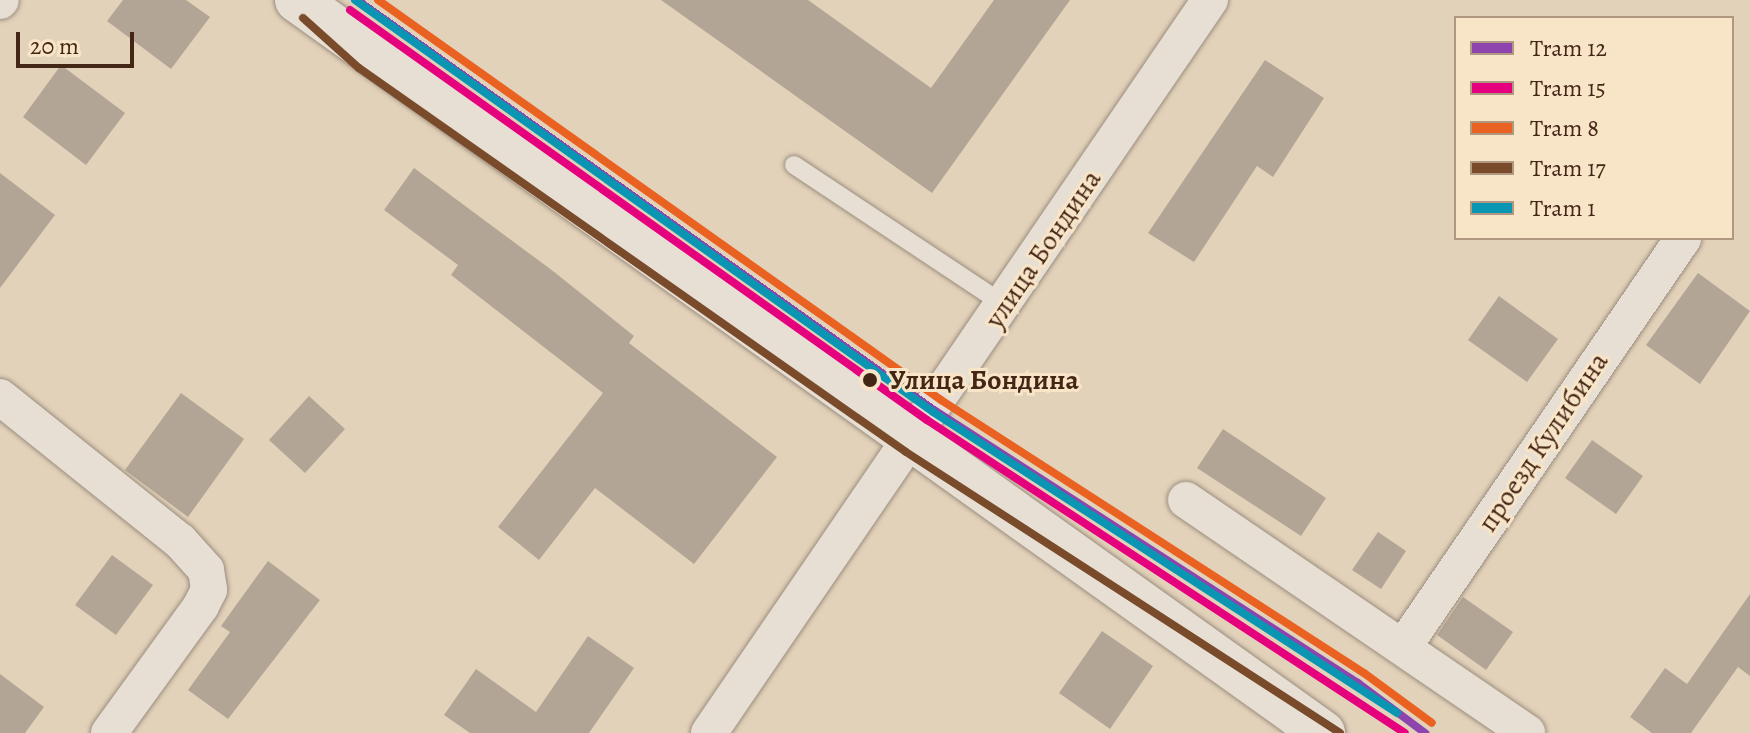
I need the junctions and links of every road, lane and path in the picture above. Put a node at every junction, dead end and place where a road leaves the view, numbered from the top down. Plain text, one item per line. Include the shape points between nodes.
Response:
1 (297, 0) edge
2 (1210, 0) edge
3 (794, 165) dead end
4 (1682, 240) edge
5 (1005, 305) junction
6 (0, 397) edge
7 (914, 440) junction
8 (1186, 500) dead end
9 (1404, 646) junction
10 (109, 733) edge
11 (709, 733) edge
12 (1323, 733) edge
13 (1527, 733) edge

1 - 7 main road
2 - 5 street, улица Бондина
3 - 5 lane
4 - 9 street, проезд Кулибина
5 - 7 street, улица Бондина
6 - 10 street via 180,541 206,570 209,590 201,606
7 - 11 street, улица Бондина
7 - 12 main road
8 - 9 street
9 - 13 street

